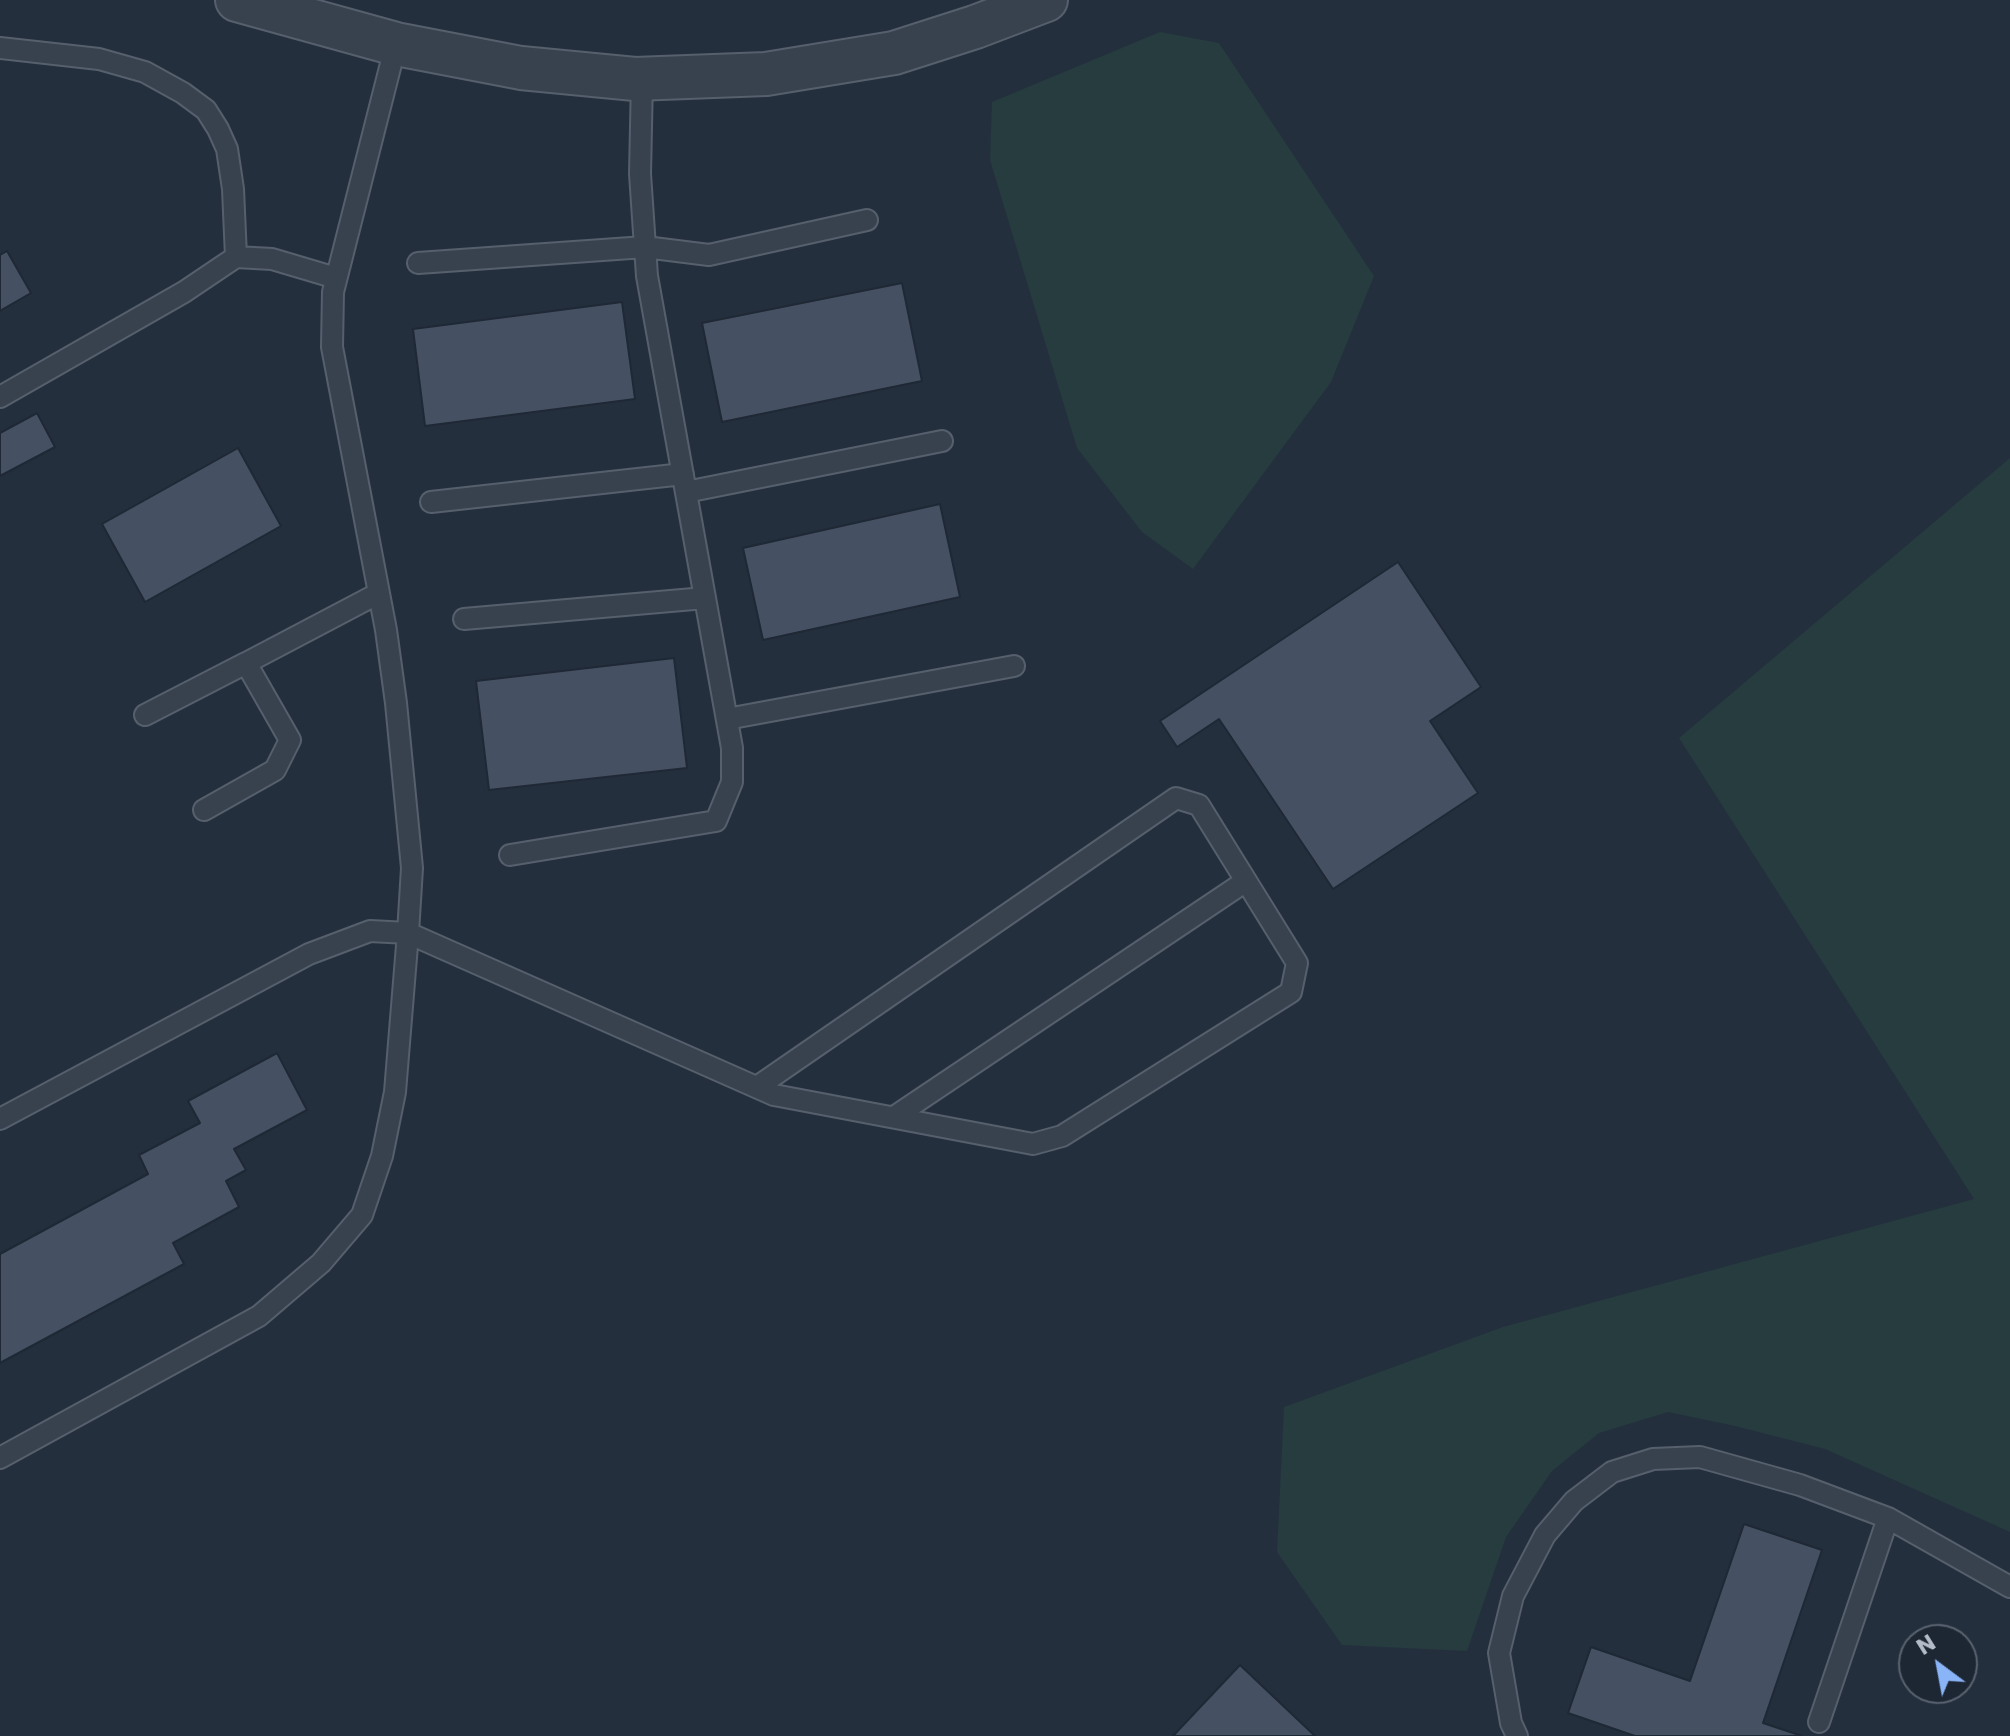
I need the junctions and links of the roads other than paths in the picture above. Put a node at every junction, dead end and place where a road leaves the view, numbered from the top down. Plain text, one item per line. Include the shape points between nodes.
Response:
1 (237, 0) edge
2 (1046, 0) edge
3 (287, 7) edge
4 (970, 14) edge
5 (396, 44) junction
6 (0, 48) edge
7 (642, 79) junction
8 (867, 220) dead end
9 (645, 247) junction
10 (236, 257) junction
11 (418, 263) dead end
12 (336, 278) junction
13 (0, 397) edge
14 (942, 441) dead end
15 (684, 483) junction
16 (431, 502) dead end
17 (379, 593) junction
18 (705, 598) junction
19 (464, 619) dead end
20 (246, 663) junction
21 (1014, 666) dead end
22 (145, 715) dead end
23 (727, 719) junction
24 (204, 810) dead end
25 (510, 855) dead end
26 (1246, 881) junction
27 (408, 933) junction
28 (757, 1087) junction
29 (894, 1117) junction
30 (0, 1119) edge
31 (0, 1458) edge
32 (1888, 1518) junction
33 (2010, 1587) edge
34 (1819, 1722) dead end
35 (1517, 1736) edge

1 - 3 street
2 - 4 street
3 - 5 street
4 - 7 street via 894,53 766,74
5 - 7 street via 521,68
5 - 12 lane
6 - 10 lane via 99,59 145,72 206,110 227,149
7 - 9 lane
8 - 9 lane via 709,255
9 - 11 lane
9 - 15 lane
10 - 12 lane via 272,259
10 - 13 lane
12 - 17 lane via 332,347
14 - 15 lane
15 - 16 lane
15 - 18 lane
17 - 20 lane
17 - 27 lane via 409,814
18 - 19 lane
18 - 23 lane
20 - 22 lane
20 - 24 lane via 290,740 275,770
21 - 23 lane
23 - 25 lane via 732,782 716,821
26 - 28 lane via 1199,805 1176,798
26 - 29 lane
26 - 29 lane via 1297,963 1291,992 1062,1136 1033,1144
27 - 28 lane
27 - 30 lane via 370,931 309,954
27 - 31 lane via 395,1092 382,1156 362,1215 321,1263 259,1316
28 - 29 lane via 774,1095
32 - 33 lane
32 - 34 lane
32 - 35 lane via 1800,1485 1700,1457 1653,1459 1612,1472 1574,1501 1545,1535 1513,1596 1499,1653

